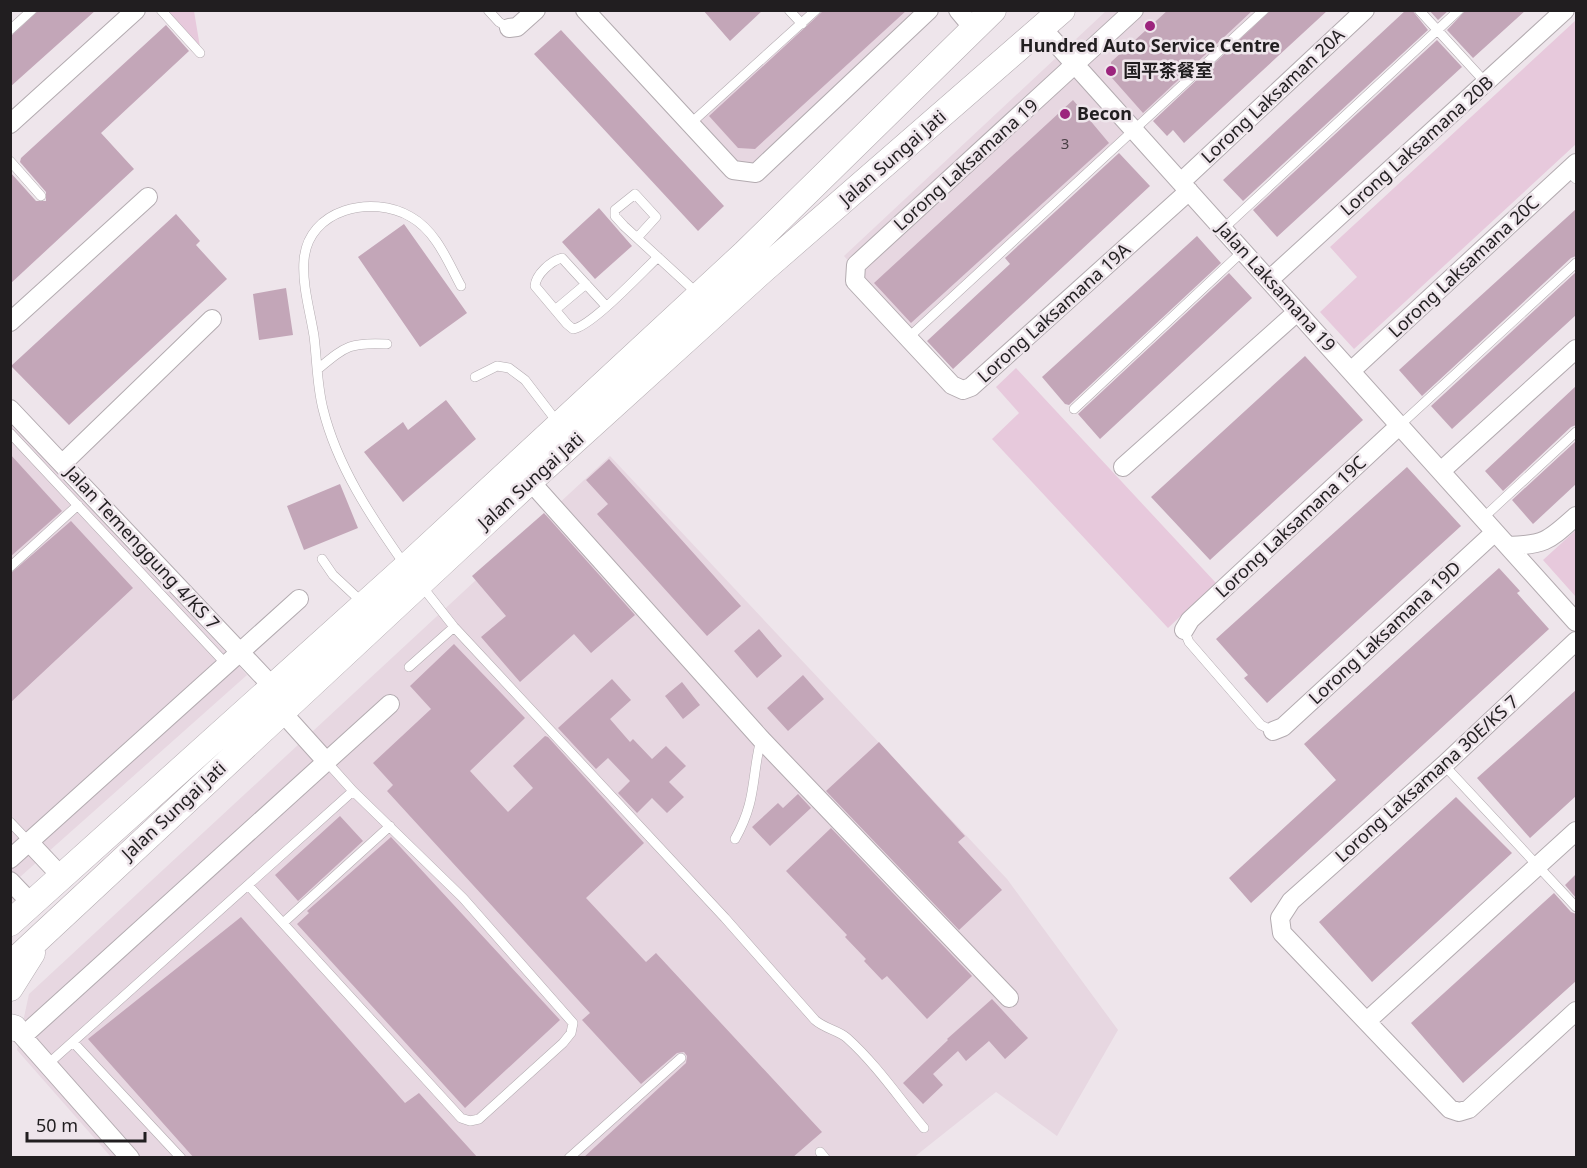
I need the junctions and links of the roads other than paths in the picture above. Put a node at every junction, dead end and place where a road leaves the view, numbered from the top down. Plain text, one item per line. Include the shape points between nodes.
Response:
1 (33, 10) edge
2 (136, 10) edge
3 (162, 10) edge
4 (488, 10) edge
5 (536, 10) edge
6 (585, 10) edge
7 (789, 10) edge
8 (816, 10) edge
9 (929, 10) edge
10 (993, 10) edge
11 (1134, 10) edge
12 (1264, 10) edge
13 (1365, 10) edge
14 (1419, 10) edge
15 (1459, 10) edge
16 (1564, 10) edge
17 (1054, 18) edge
18 (965, 19) edge
19 (802, 24) junction
20 (509, 28) joint
21 (10, 30) edge
22 (1437, 30) junction
23 (200, 52) dead end
24 (1075, 64) junction
25 (1486, 83) junction
26 (10, 124) edge
27 (690, 124) junction
28 (1134, 130) junction
29 (10, 161) edge
30 (1574, 171) edge
31 (1185, 187) junction
32 (41, 196) dead end
33 (147, 197) dead end
34 (1223, 229) junction
35 (637, 238) junction
36 (1243, 251) junction
37 (658, 257) junction
38 (1576, 263) edge
39 (856, 265) joint
40 (1269, 280) junction
41 (586, 284) junction
42 (461, 286) dead end
43 (699, 296) junction
44 (606, 306) junction
45 (555, 310) junction
46 (1298, 312) junction
47 (212, 319) dead end
48 (10, 322) edge
49 (908, 338) junction
50 (387, 344) dead end
51 (1576, 349) edge
52 (318, 369) junction
53 (1351, 371) junction
54 (475, 377) dead end
55 (1074, 409) dead end
56 (10, 410) edge
57 (559, 424) junction
58 (1400, 426) junction
59 (1576, 432) edge
60 (10, 433) edge
61 (62, 464) junction
62 (1123, 467) dead end
63 (1441, 471) junction
64 (530, 481) junction
65 (78, 505) junction
66 (1576, 516) edge
67 (1489, 525) junction
68 (1508, 546) junction
69 (322, 559) dead end
70 (10, 567) edge
71 (413, 575) junction
72 (299, 599) dead end
73 (365, 605) junction
74 (1576, 622) edge
75 (454, 627) junction
76 (1184, 630) joint
77 (1576, 641) edge
78 (239, 652) junction
79 (226, 664) junction
80 (409, 667) dead end
81 (277, 699) junction
82 (390, 704) dead end
83 (1273, 731) joint
84 (761, 738) junction
85 (326, 761) junction
86 (1444, 765) junction
87 (353, 792) junction
88 (10, 822) edge
89 (390, 826) junction
90 (1576, 831) edge
91 (735, 839) dead end
92 (17, 850) edge
93 (1538, 866) junction
94 (62, 877) junction
95 (10, 881) edge
96 (248, 885) junction
97 (32, 904) junction
98 (1576, 907) edge
99 (10, 923) edge
100 (283, 923) junction
101 (51, 926) junction
102 (10, 965) edge
103 (10, 988) edge
104 (1009, 998) dead end
105 (1576, 1011) edge
106 (1367, 1021) junction
107 (15, 1028) edge
108 (73, 1042) junction
109 (681, 1058) dead end
110 (48, 1064) junction
111 (924, 1128) dead end
112 (130, 1158) edge
113 (181, 1158) edge
114 (569, 1158) edge

1 - 21 lane
2 - 26 street
3 - 23 lane
4 - 20 lane
5 - 20 street via 517,27
6 - 27 street
7 - 19 lane
8 - 19 lane
9 - 27 street via 756,173 733,170
10 - 18 main road, Jalan Sungai Jati
11 - 24 street, Lorong Laksamana 19
12 - 28 lane
13 - 31 street, Lorong Laksaman 20A
14 - 22 lane
15 - 22 lane
16 - 25 street, Lorong Laksamana 20B
17 - 24 street, Jalan Laksamana 19
17 - 64 main road, Jalan Sungai Jati via 763,270
18 - 43 main road, Jalan Sungai Jati
19 - 27 lane
22 - 25 lane
22 - 34 lane
24 - 28 street, Jalan Laksamana 19
24 - 39 street, Lorong Laksamana 19
25 - 40 street, Lorong Laksamana 20B
28 - 31 street, Jalan Laksamana 19
28 - 49 lane
29 - 32 lane
30 - 53 street, Lorong Laksamana 20C
31 - 34 street, Jalan Laksamana 19
31 - 49 street, Lorong Laksamana 19A via 971,387 963,390 952,385
33 - 48 street
34 - 36 street, Jalan Laksamana 19
35 - 35 lane via 614,212 635,194 656,218
35 - 37 lane
36 - 40 street, Jalan Laksamana 19
36 - 55 lane
37 - 43 lane
37 - 44 lane
38 - 58 lane
39 - 49 street, Lorong Laksamana 19A via 855,281
40 - 46 street, Jalan Laksamana 19
41 - 44 lane
41 - 45 lane
41 - 45 lane via 566,260 558,258 538,275 535,285
42 - 52 lane via 438,243 412,217 374,207 335,213 318,226 304,260
43 - 57 main road, Jalan Sungai Jati
44 - 45 lane via 582,328 573,329
46 - 53 street, Jalan Laksamana 19
46 - 62 street
47 - 61 street
50 - 52 lane via 356,343
51 - 63 street
52 - 71 lane via 322,407 337,454 376,524
53 - 58 street, Jalan Laksamana 19
54 - 57 lane via 497,366 516,371
56 - 61 street, Jalan Temenggung 4/KS 7
57 - 71 main road, Jalan Sungai Jati
58 - 63 street, Jalan Laksamana 19
58 - 76 street, Lorong Laksamana 19C via 1190,620
59 - 67 lane
60 - 65 lane
61 - 78 street, Jalan Temenggung 4/KS 7
63 - 67 street, Jalan Laksamana 19
64 - 71 main road, Jalan Sungai Jati
64 - 84 street
65 - 70 lane
65 - 79 lane
66 - 68 street via 1549,541
67 - 68 street, Jalan Laksamana 19
67 - 83 street, Lorong Laksamana 19D via 1283,727
68 - 74 street, Jalan Laksamana 19
69 - 73 lane
71 - 73 main road, Jalan Sungai Jati
71 - 75 lane
71 - 81 main road, Jalan Sungai Jati
72 - 78 street
73 - 81 main road, Jalan Sungai Jati
75 - 80 lane
75 - 111 lane via 815,1020 825,1029 844,1035 869,1059
76 - 83 lane via 1189,642 1261,725
77 - 86 street, Lorong Laksamana 30E/KS 7
78 - 79 street
78 - 81 street, Jalan Temenggung 4/KS 7
79 - 92 street
81 - 85 street, Jalan Temenggung 4/KS 7
81 - 94 main road, Jalan Sungai Jati
81 - 101 main road, Jalan Sungai Jati
82 - 85 street
84 - 91 lane via 753,797
84 - 104 street
85 - 87 lane
85 - 107 street
86 - 93 lane
86 - 106 street, Lorong Laksamana 30E/KS 7 via 1291,901 1280,918 1282,933
87 - 89 lane
87 - 96 lane
88 - 92 lane
89 - 100 lane
89 - 100 lane via 463,898 573,1023 563,1044 479,1119 461,1118
90 - 93 street
92 - 94 street
93 - 98 lane
93 - 106 street
94 - 97 main road, Jalan Sungai Jati
95 - 97 street
96 - 100 lane
96 - 108 lane
97 - 99 main road, Jalan Sungai Jati
101 - 102 main road, Jalan Sungai Jati
101 - 103 main road
105 - 106 street via 1469,1109 1460,1112 1450,1109
107 - 110 street
108 - 110 lane
108 - 113 lane
109 - 114 lane
110 - 112 street

